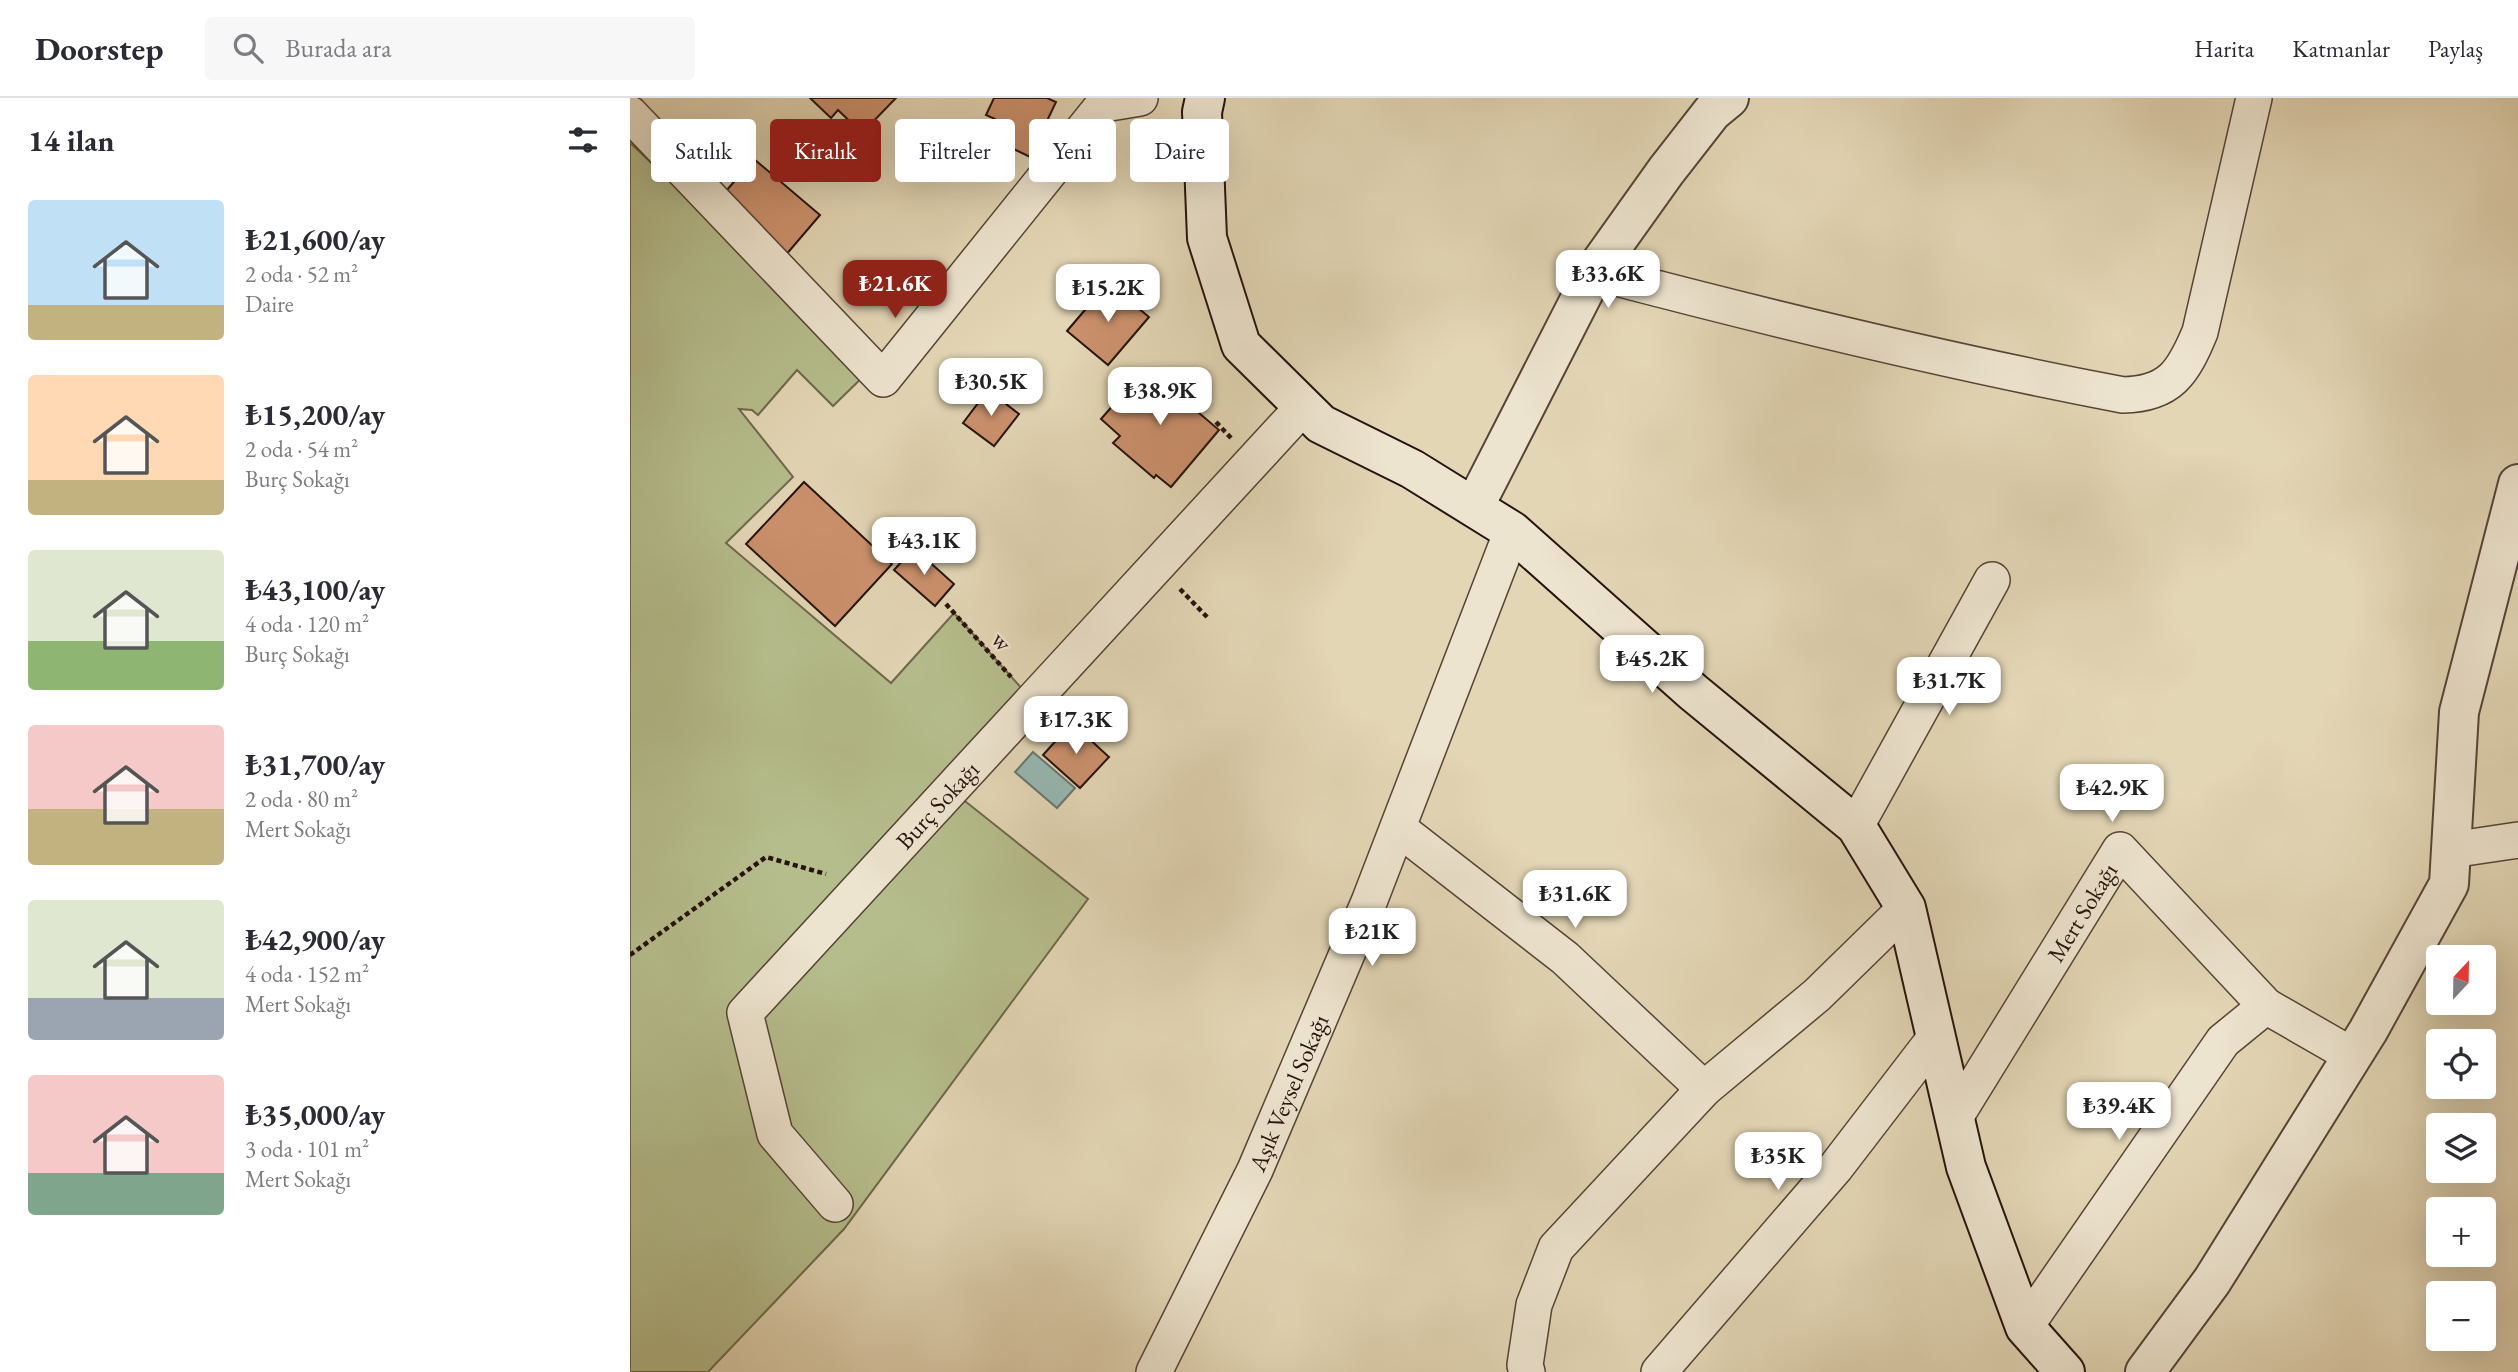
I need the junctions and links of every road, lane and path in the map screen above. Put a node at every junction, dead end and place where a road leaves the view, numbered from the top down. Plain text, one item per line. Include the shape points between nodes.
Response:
1 (1140, 98) edge
2 (1205, 98) edge
3 (1729, 98) edge
4 (2254, 98) edge
5 (630, 114) edge
6 (1594, 272) junction
7 (1303, 407) junction
8 (2518, 484) edge
9 (1474, 508) junction
10 (1512, 531) junction
11 (1992, 580) dead end
12 (946, 604) dead end
13 (1033, 701) junction
14 (1856, 826) junction
15 (1398, 828) junction
16 (2518, 840) edge
17 (2451, 850) junction
18 (864, 884) junction
19 (1906, 908) junction
20 (630, 955) edge
21 (2266, 1006) junction
22 (1935, 1038) junction
23 (2353, 1056) junction
24 (1704, 1089) junction
25 (1954, 1119) junction
26 (835, 1204) dead end
27 (2025, 1327) junction
28 (1668, 1369) edge
29 (1154, 1372) edge
30 (1527, 1372) edge
31 (2065, 1372) edge
32 (2144, 1372) edge

1 - 5 street via 1104,104 883,379
2 - 7 main road via 1207,238 1241,345
3 - 6 main road via 1712,112
4 - 6 street via 2200,332 2188,361 2169,383 2149,394 2123,395 1965,362
6 - 9 main road
7 - 9 main road via 1321,424
7 - 13 street, Burç Sokağı
8 - 17 main road via 2459,712
9 - 10 main road
10 - 14 main road via 1693,692
10 - 15 street, Aşık Veysel Sokağı
11 - 14 street
12 - 13 path, w
13 - 18 street, Burç Sokağı
14 - 19 main road
15 - 24 street via 1565,958
15 - 29 street, Aşık Veysel Sokağı via 1255,1170
16 - 17 street
17 - 23 main road via 2449,884
18 - 20 path via 766,857
18 - 26 street, Burç Sokağı via 746,1013 775,1134
19 - 22 main road
19 - 24 street via 1817,995
21 - 23 street, Mert Sokağı
21 - 25 street, Mert Sokağı via 2120,850
21 - 27 street via 2223,1041
22 - 25 main road
22 - 28 street via 1836,1167
23 - 32 main road via 2212,1281
24 - 30 street via 1556,1248 1534,1305
25 - 27 main road via 1966,1167
27 - 31 main road

